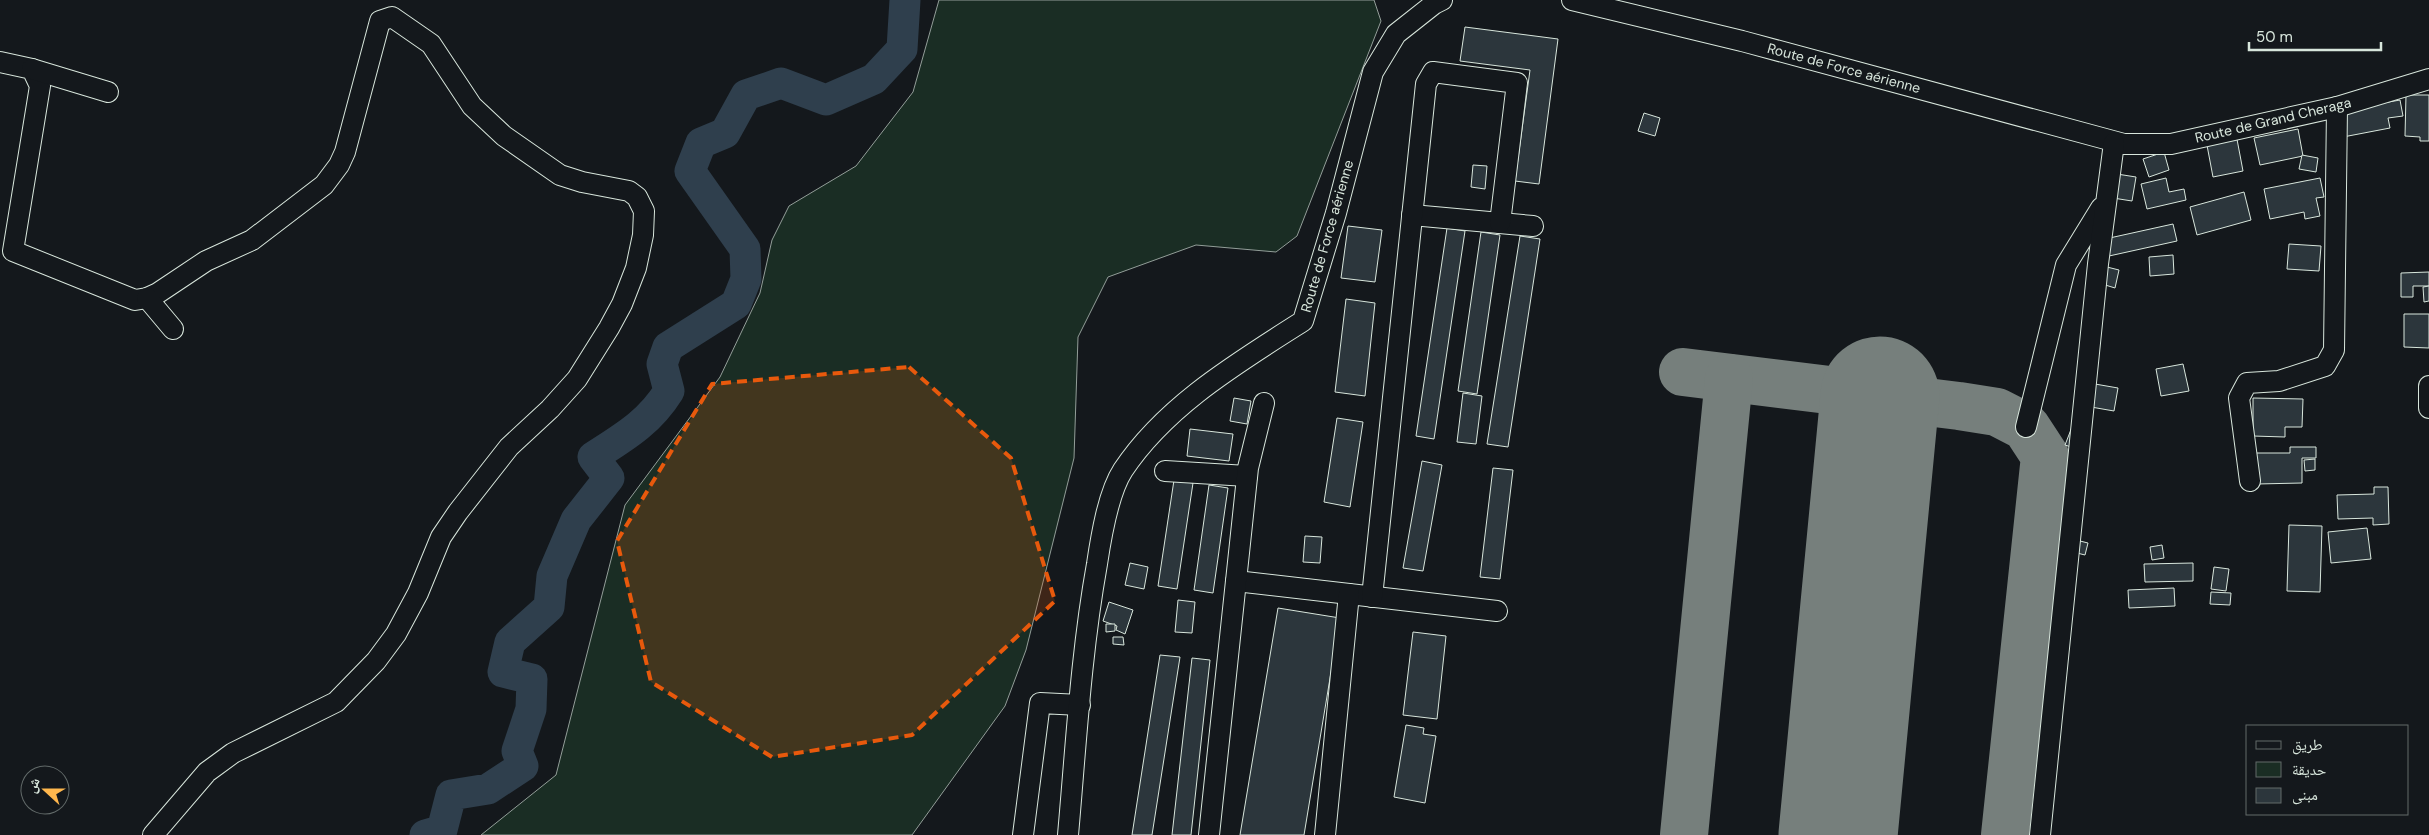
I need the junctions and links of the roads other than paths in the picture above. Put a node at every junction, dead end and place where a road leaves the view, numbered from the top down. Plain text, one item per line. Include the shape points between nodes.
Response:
1 (1442, 0) edge
2 (1572, 0) edge
3 (0, 62) edge
4 (32, 69) junction
5 (2429, 79) edge
6 (108, 92) dead end
7 (2337, 107) junction
8 (2114, 143) junction
9 (2105, 202) junction
10 (1412, 216) junction
11 (1500, 223) junction
12 (1533, 226) dead end
13 (147, 298) junction
14 (173, 329) dead end
15 (2429, 386) edge
16 (1264, 403) dead end
17 (2429, 408) edge
18 (2026, 427) dead end
19 (1165, 470) dead end
20 (1247, 476) junction
21 (2250, 481) dead end
22 (1236, 582) junction
23 (1349, 594) junction
24 (1372, 597) junction
25 (1497, 611) dead end
26 (1080, 705) junction
27 (153, 835) edge
28 (1023, 835) edge
29 (1068, 835) edge
30 (1209, 835) edge
31 (1325, 835) edge
32 (2040, 835) edge

1 - 26 street, Route de Force aérienne via 1396,34 1373,72 1336,213 1303,321 1245,359 1166,418 1123,471 1104,520 1084,653
2 - 8 street, Route de Force aérienne via 1742,41
3 - 4 street
4 - 6 street
4 - 13 street via 40,86 13,251 136,300
5 - 7 street, Route de Grand Cheraga
7 - 8 street, Route de Grand Cheraga via 2171,144
7 - 21 street via 2334,350 2325,366 2279,381 2247,384 2242,390 2239,398
8 - 9 street
9 - 18 street via 2066,265
9 - 32 street
10 - 11 street
10 - 11 street via 1426,84 1433,72 1517,83
10 - 24 street
11 - 12 street
13 - 14 street
13 - 27 street via 206,261 252,240 331,177 345,152 380,21 392,16 431,44 472,106 504,136 560,175 629,192 637,197 644,211 644,235 636,268 609,328 577,379 509,447 458,512 441,537 418,593 396,634 376,661 336,702 233,753 207,772
15 - 17 street
16 - 20 street
19 - 20 street
20 - 22 street
22 - 23 street
22 - 30 street
23 - 24 street
23 - 31 street
24 - 25 street
26 - 28 street via 1040,702
26 - 29 street, Route de Force aérienne

